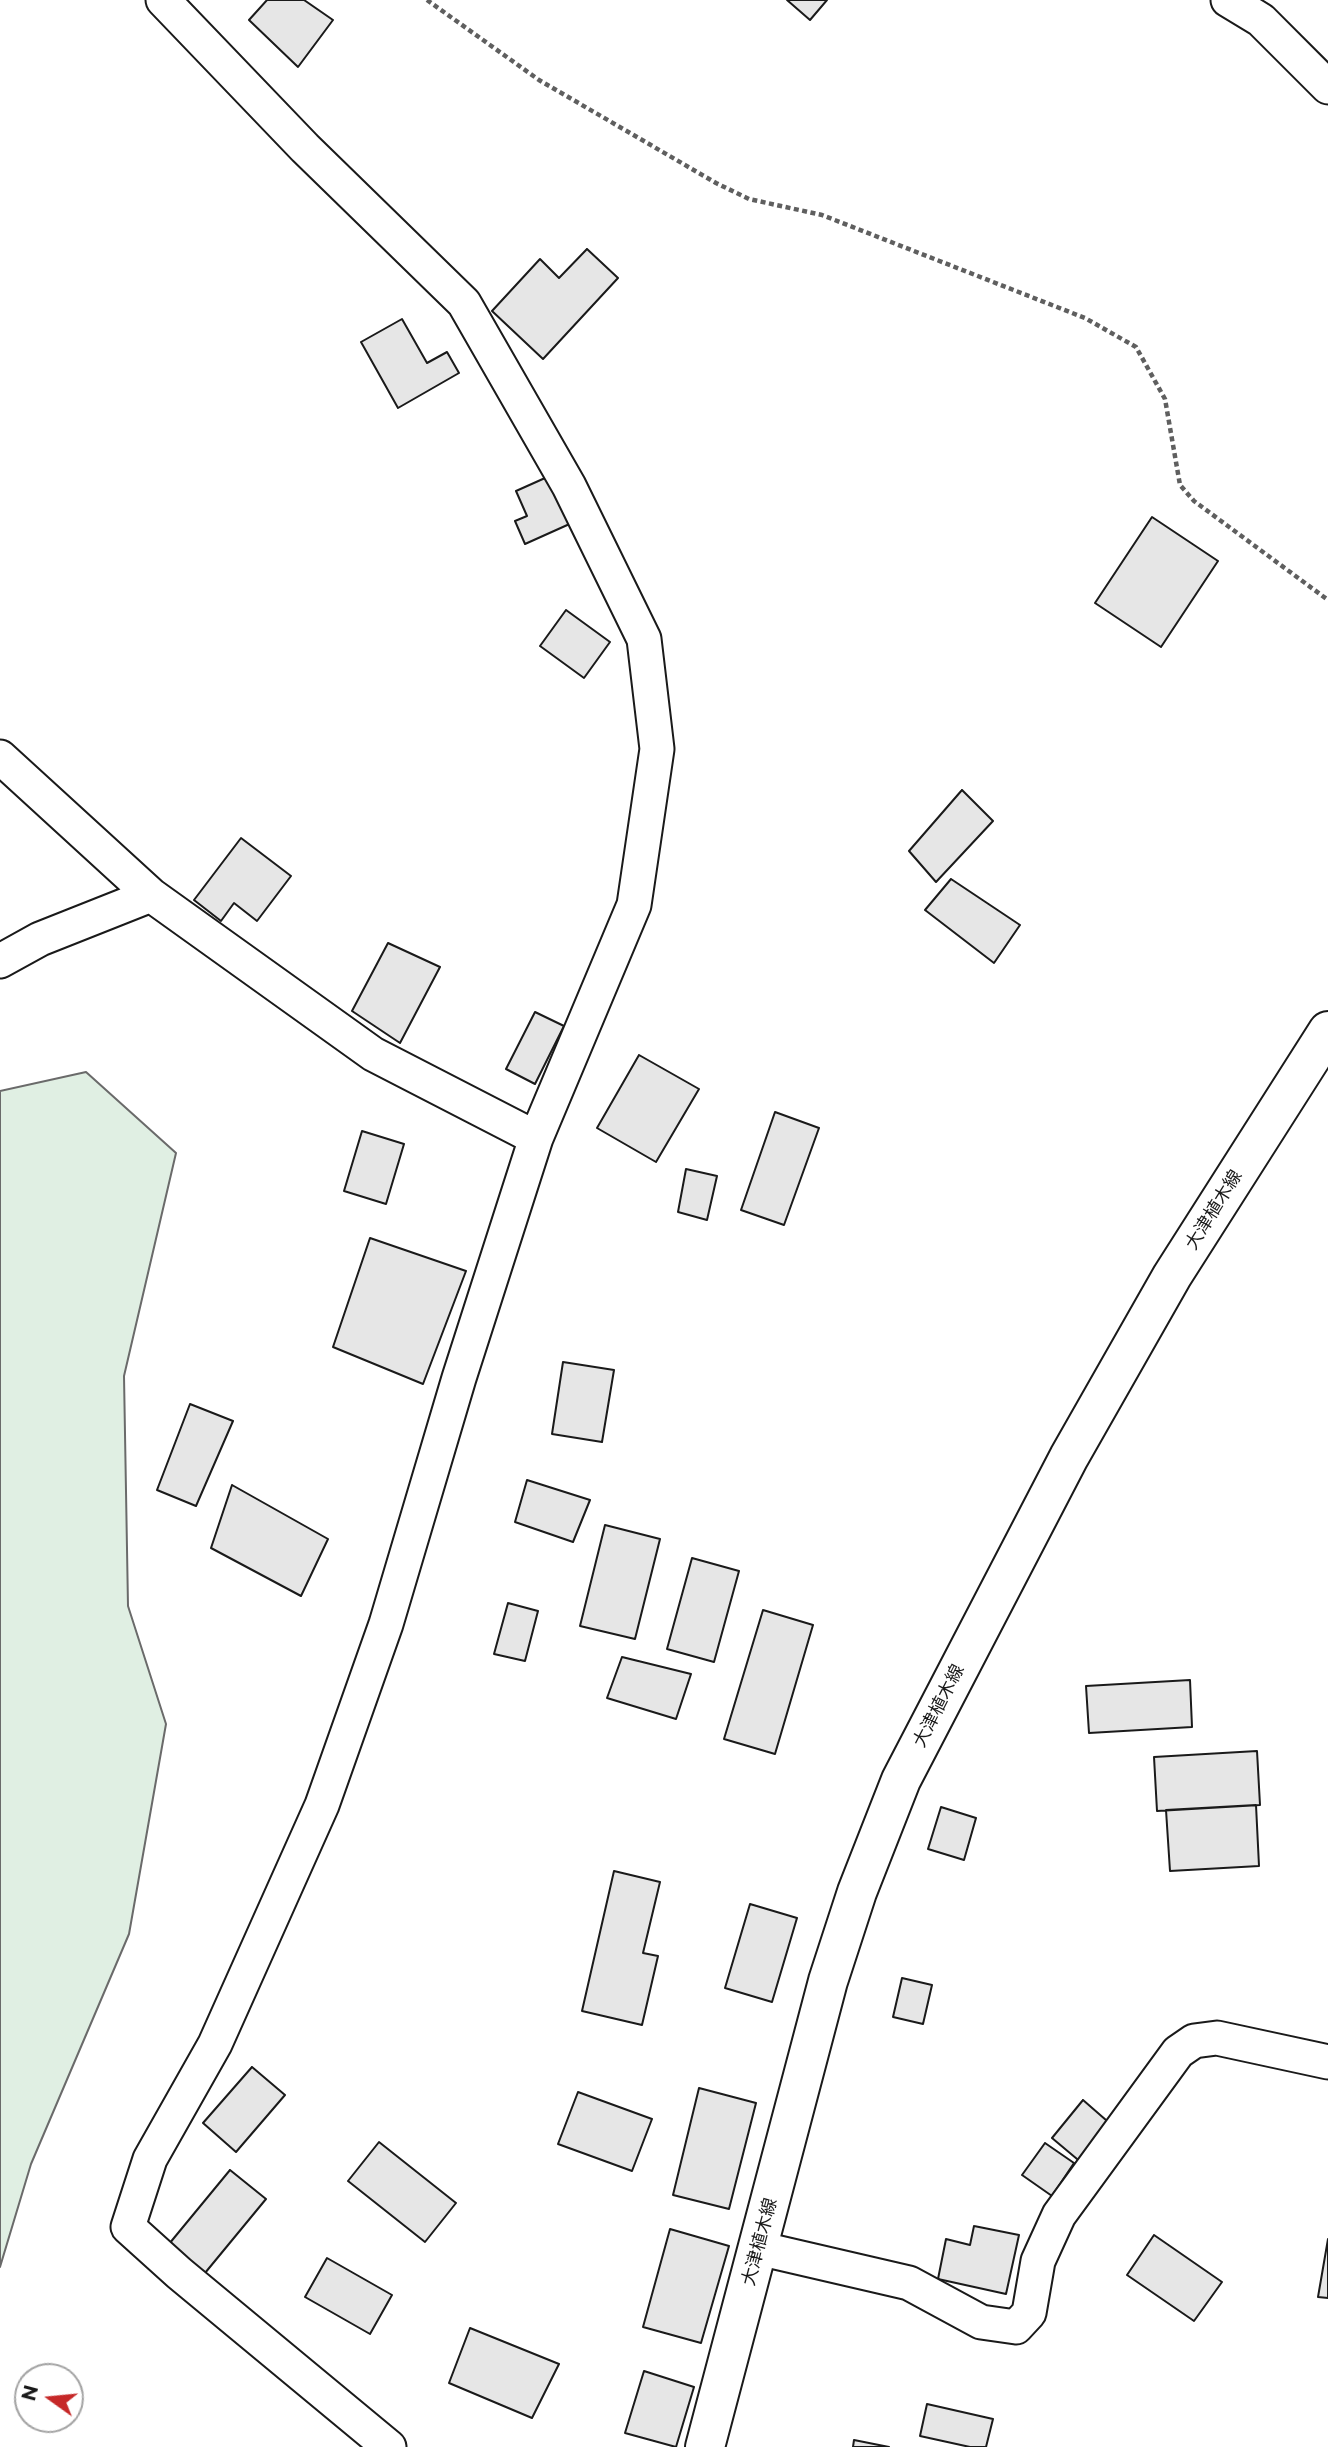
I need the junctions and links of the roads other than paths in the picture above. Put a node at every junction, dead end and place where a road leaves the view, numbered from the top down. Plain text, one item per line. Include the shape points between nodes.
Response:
1 (163, 0) edge
2 (1228, 0) edge
3 (1328, 88) edge
4 (0, 757) edge
5 (151, 895) junction
6 (0, 961) edge
7 (1328, 1031) edge
8 (536, 1138) junction
9 (1328, 2062) edge
10 (758, 2248) junction
11 (371, 2440) edge
12 (705, 2447) edge

1 - 8 street via 305,148 464,303 569,486 644,639 657,749 634,905
2 - 3 street via 1261,20
4 - 5 street
5 - 6 street via 40,939
5 - 8 street via 373,1054
7 - 10 main road, 大津植木線 via 1172,1276 1075,1445 901,1780 828,1980
8 - 11 street via 386,1624 322,1805 215,2044 150,2159 128,2227
9 - 10 street via 1217,2038 1194,2040 1178,2052 1059,2215 1038,2261 1029,2313 1016,2327 981,2322 909,2283
10 - 12 main road, 大津植木線

